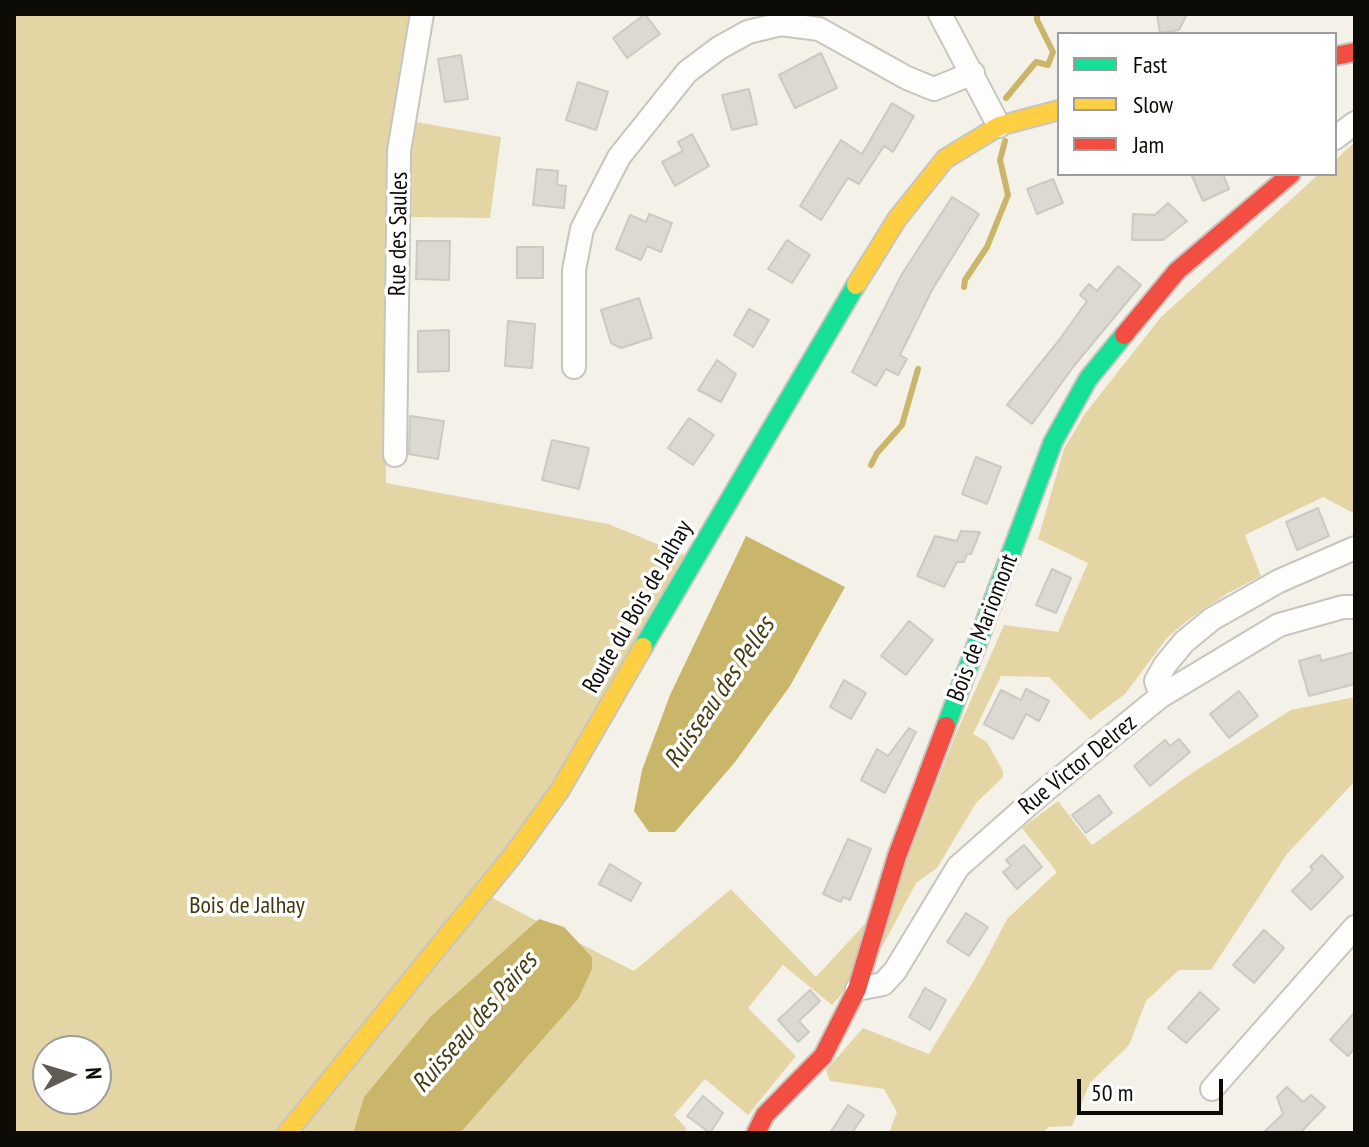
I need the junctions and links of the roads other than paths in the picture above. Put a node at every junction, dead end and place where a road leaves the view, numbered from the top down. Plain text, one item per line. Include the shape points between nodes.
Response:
1 (422, 14) edge
2 (940, 14) edge
3 (973, 73) junction
4 (1057, 110) edge
5 (1355, 123) edge
6 (999, 126) junction
7 (1337, 136) edge
8 (1289, 176) edge
9 (574, 367) dead end
10 (395, 455) dead end
11 (1355, 548) edge
12 (1355, 607) edge
13 (1161, 696) junction
14 (1355, 927) edge
15 (857, 989) junction
16 (1212, 1089) dead end
17 (287, 1133) edge
18 (756, 1133) edge

1 - 10 street, Rue des Saules via 399,151
2 - 3 street
3 - 6 street
3 - 9 street via 934,89 819,29 781,24 748,32 708,56 687,72 619,157 582,229 574,270
4 - 6 main road, Route du Bois de Jalhay
5 - 7 street
6 - 17 main road, Route du Bois de Jalhay via 945,159 897,219 560,790
8 - 15 main road, Bois de Mariomont via 1177,271 1088,379 1053,442 897,856
11 - 13 street via 1279,581 1212,619 1165,665 1156,681
12 - 13 street, Rue Victor Delrez via 1279,625
13 - 15 street, Rue Victor Delrez via 958,867 895,971 883,984
14 - 16 street
15 - 18 main road, Bois de Mariomont via 823,1056 765,1115

